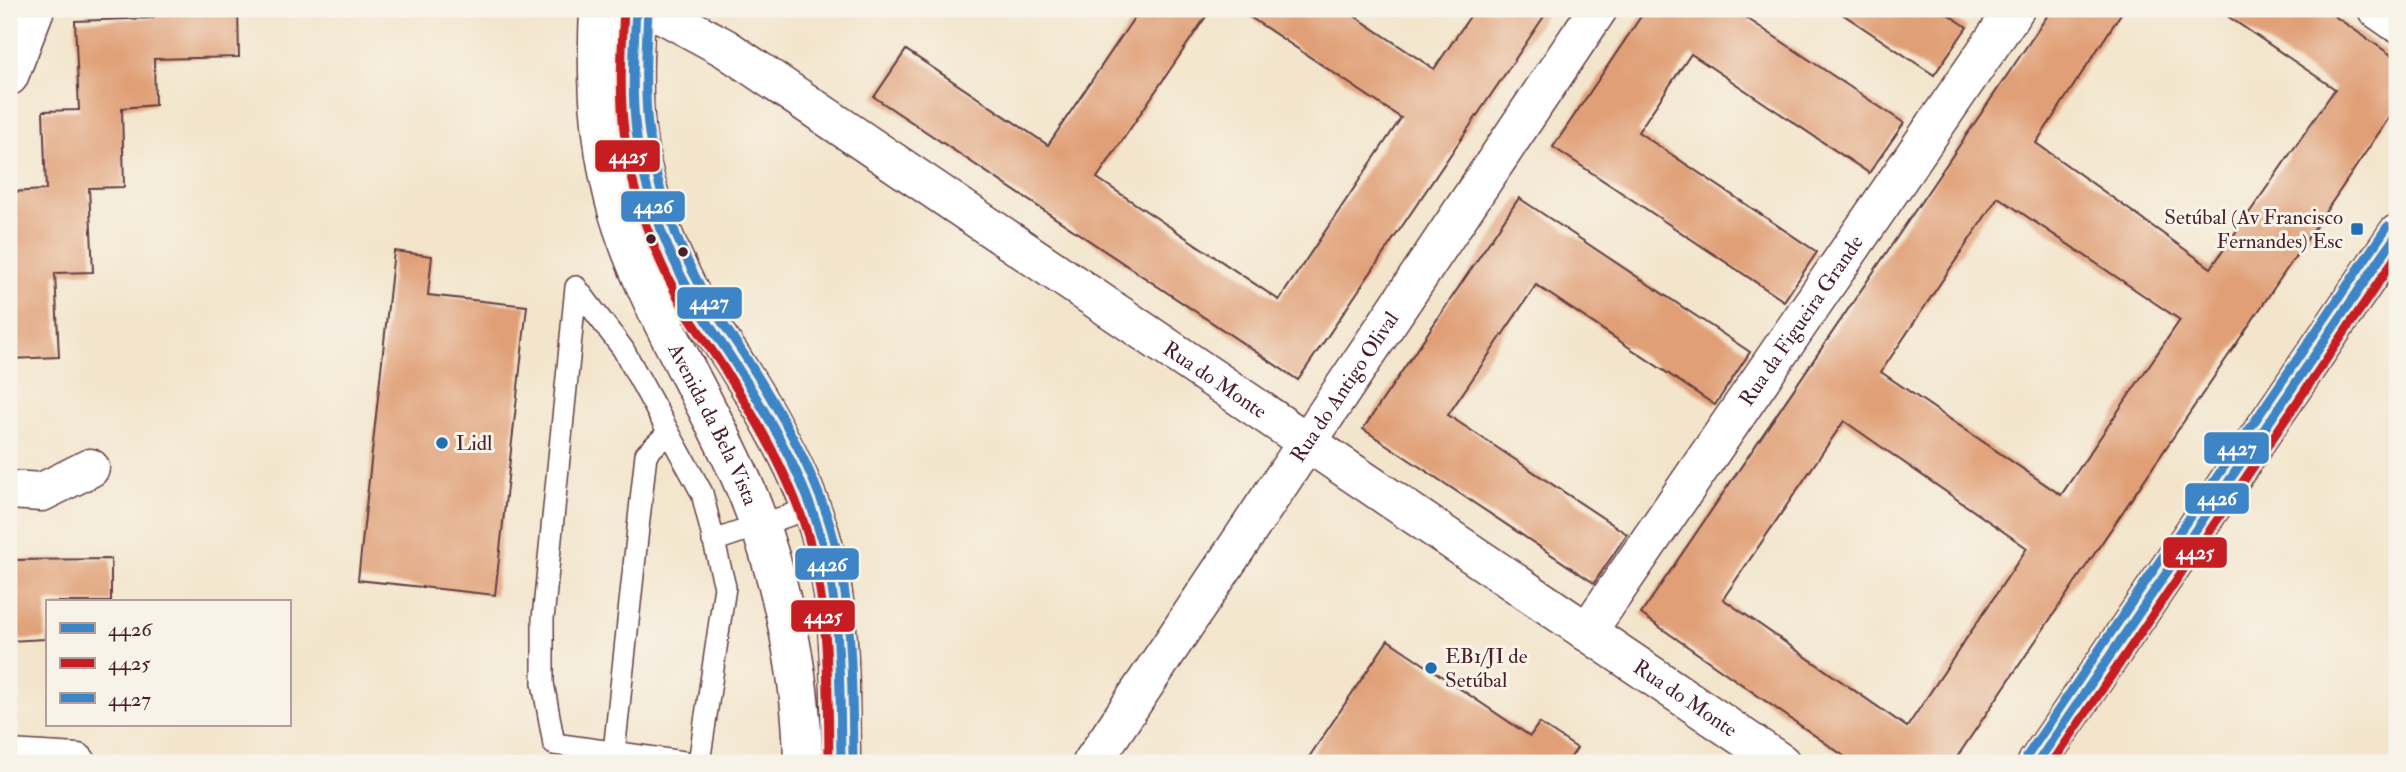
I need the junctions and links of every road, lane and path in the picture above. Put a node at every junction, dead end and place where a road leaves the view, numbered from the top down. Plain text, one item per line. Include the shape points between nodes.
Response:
1 (36, 9) edge
2 (599, 9) edge
3 (636, 9) edge
4 (644, 9) edge
5 (1598, 9) edge
6 (2015, 9) edge
7 (2376, 9) edge
8 (2397, 23) edge
9 (9, 76) edge
10 (2397, 234) edge
11 (668, 433) junction
12 (1307, 443) junction
13 (90, 468) dead end
14 (9, 490) edge
15 (811, 508) junction
16 (760, 525) junction
17 (713, 541) junction
18 (1587, 632) junction
19 (614, 752) junction
20 (9, 759) edge
21 (77, 763) edge
22 (691, 763) edge
23 (699, 763) edge
24 (803, 763) edge
25 (841, 763) edge
26 (1092, 763) edge
27 (1781, 763) edge
28 (2037, 763) edge

1 - 9 street
2 - 16 street, Avenida da Bela Vista via 599,105 615,200 640,271
3 - 15 street, Avenida da Bela Vista via 633,91 637,134 658,220 690,293 768,418
4 - 12 street, Rua do Monte via 725,48
5 - 12 street, Rua do Antigo Olival
6 - 18 street, Rua da Figueira Grande
7 - 8 street
10 - 28 street
11 - 17 lane via 702,493
11 - 19 lane via 646,454
11 - 19 lane via 623,349 576,287 542,619 544,683 554,744
12 - 18 street, Rua do Monte
12 - 26 street, Rua do Antigo Olival
13 - 14 street via 42,492
15 - 16 lane
15 - 25 street, Avenida da Bela Vista via 838,641
16 - 17 lane
16 - 24 street, Avenida da Bela Vista via 795,672
17 - 23 lane via 725,587
18 - 27 street, Rua do Monte
19 - 22 lane
20 - 21 street

